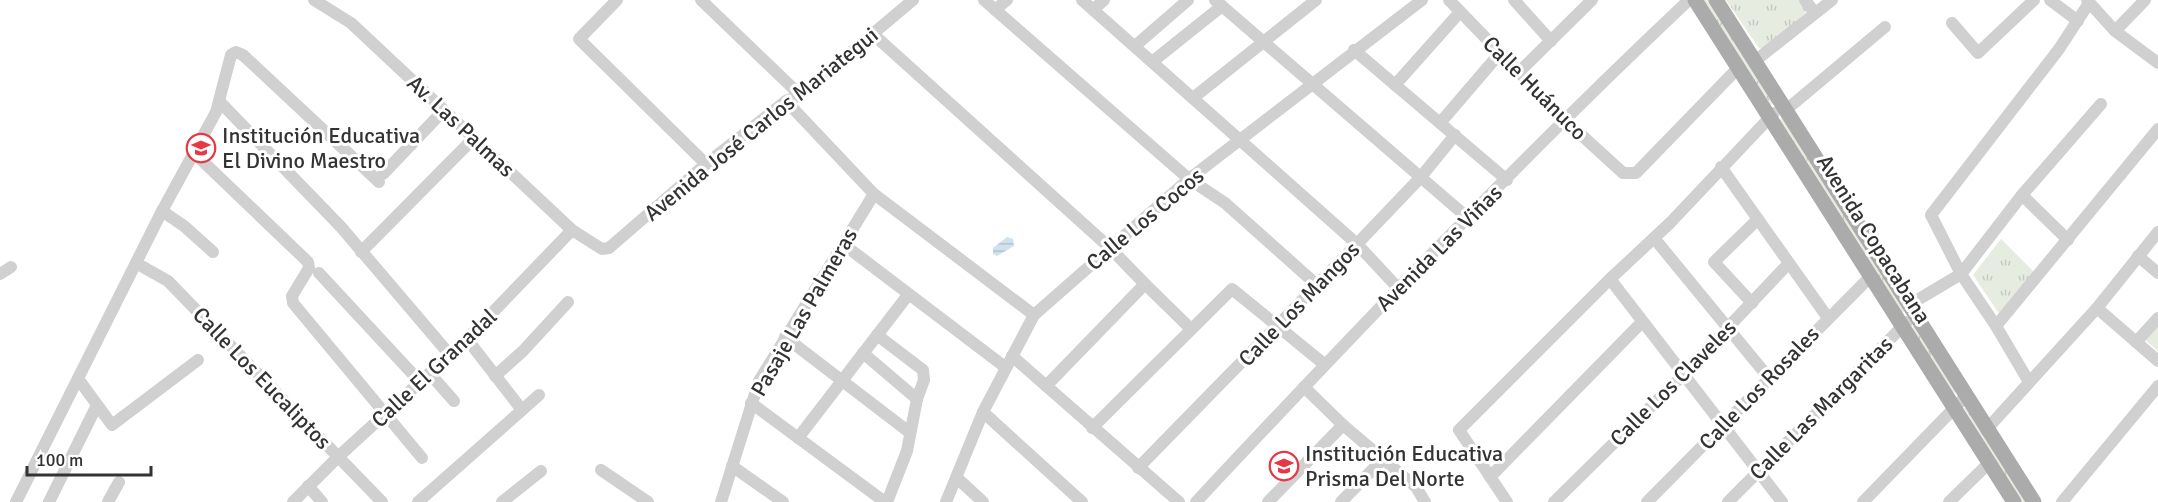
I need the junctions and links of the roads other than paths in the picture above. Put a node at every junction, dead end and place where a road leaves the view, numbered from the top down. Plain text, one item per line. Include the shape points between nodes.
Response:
1 (314, 0) edge
2 (617, 0) edge
3 (701, 0) edge
4 (913, 0) edge
5 (984, 0) edge
6 (1007, 0) edge
7 (1083, 0) edge
8 (1104, 0) edge
9 (1188, 0) edge
10 (1316, 0) edge
11 (1422, 0) edge
12 (1449, 0) edge
13 (1514, 0) edge
14 (1689, 0) edge
15 (1695, 0) edge
16 (1716, 0) edge
17 (1805, 0) edge
18 (1832, 0) edge
19 (2034, 0) edge
20 (2050, 0) edge
21 (2145, 0) edge
22 (2088, 1) edge
23 (1587, 2) edge
24 (1218, 3) edge
25 (1301, 4) edge
26 (1094, 9) junction
27 (995, 10) junction
28 (1460, 12) junction
29 (1815, 13) junction
30 (2078, 21) junction
31 (1952, 23) dead end
32 (1886, 27) dead end
33 (2115, 31) junction
34 (874, 35) junction
35 (1551, 41) junction
36 (1262, 42) junction
37 (1135, 46) junction
38 (1354, 50) junction
39 (1500, 53) junction
40 (1755, 61) junction
41 (1152, 62) junction
42 (2158, 63) edge
43 (1739, 67) junction
44 (1519, 72) junction
45 (1313, 84) junction
46 (1395, 85) junction
47 (800, 95) junction
48 (1193, 98) junction
49 (786, 101) junction
50 (220, 102) junction
51 (2101, 104) dead end
52 (1785, 107) junction
53 (444, 110) junction
54 (1770, 118) junction
55 (1566, 121) junction
56 (1440, 123) junction
57 (2158, 129) edge
58 (1455, 135) junction
59 (474, 138) junction
60 (1242, 141) junction
61 (194, 152) junction
62 (706, 164) junction
63 (1721, 167) junction
64 (1420, 178) junction
65 (1189, 179) junction
66 (1507, 180) junction
67 (874, 194) junction
68 (2022, 195) junction
69 (162, 211) junction
70 (1468, 218) junction
71 (1758, 219) junction
72 (572, 230) junction
73 (2158, 232) edge
74 (1654, 238) junction
75 (2068, 240) junction
76 (843, 244) junction
77 (1357, 244) junction
78 (1109, 247) junction
79 (609, 248) joint
80 (213, 252) dead end
81 (361, 252) junction
82 (2138, 256) junction
83 (136, 263) junction
84 (1789, 263) junction
85 (11, 267) dead end
86 (319, 273) dead end
87 (2158, 273) edge
88 (0, 274) edge
89 (1961, 274) junction
90 (1871, 276) junction
91 (1610, 279) junction
92 (1145, 284) junction
93 (1317, 285) junction
94 (1398, 288) junction
95 (908, 295) junction
96 (568, 302) dead end
97 (1752, 303) junction
98 (2097, 308) junction
99 (1911, 310) junction
100 (1034, 315) junction
101 (1828, 318) junction
102 (2158, 318) edge
103 (1642, 322) junction
104 (1279, 325) junction
105 (1903, 326) junction
106 (1996, 326) junction
107 (1191, 329) junction
108 (1726, 329) junction
109 (877, 335) junction
110 (785, 337) junction
111 (467, 339) junction
112 (2136, 342) junction
113 (863, 353) junction
114 (450, 355) junction
115 (198, 360) dead end
116 (1008, 361) junction
117 (2158, 361) edge
118 (1324, 364) junction
119 (431, 375) junction
120 (1683, 375) junction
121 (495, 376) junction
122 (1768, 378) junction
123 (79, 380) junction
124 (841, 381) junction
125 (2029, 382) junction
126 (421, 384) junction
127 (1046, 386) junction
128 (2158, 386) edge
129 (1304, 387) junction
130 (539, 395) dead end
131 (1966, 396) junction
132 (917, 399) junction
133 (454, 401) dead end
134 (751, 403) junction
135 (97, 405) junction
136 (1955, 408) junction
137 (522, 410) junction
138 (983, 412) junction
139 (387, 414) junction
140 (1724, 423) junction
141 (1343, 425) junction
142 (1092, 428) junction
143 (1986, 430) junction
144 (909, 432) junction
145 (798, 438) junction
146 (339, 456) junction
147 (422, 458) dead end
148 (1383, 459) junction
149 (1989, 463) junction
150 (732, 466) junction
151 (1138, 468) junction
152 (601, 470) dead end
153 (1759, 470) junction
154 (541, 471) dead end
155 (1490, 477) junction
156 (957, 478) junction
157 (118, 482) dead end
158 (308, 486) junction
159 (375, 499) edge
160 (54, 500) edge
161 (16, 502) edge
162 (108, 502) edge
163 (293, 502) edge
164 (321, 502) edge
165 (418, 502) edge
166 (502, 502) edge
167 (648, 502) edge
168 (721, 502) edge
169 (783, 502) edge
170 (886, 502) edge
171 (946, 502) edge
172 (983, 502) edge
173 (1082, 502) edge
174 (1179, 502) edge
175 (1196, 502) edge
176 (1268, 502) edge
177 (1341, 502) edge
178 (1425, 502) edge
179 (1506, 502) edge
180 (1554, 502) edge
181 (1647, 502) edge
182 (1728, 502) edge
183 (1782, 502) edge
184 (1863, 502) edge
185 (1949, 502) edge
186 (2014, 502) edge
187 (2034, 502) edge
188 (2062, 502) edge

1 - 53 street, Av. Las Palmas via 351,23
2 - 62 street via 579,39
3 - 47 street
4 - 34 street, Avenida José Carlos Mariategui
5 - 27 street
6 - 27 street
7 - 26 street
8 - 26 street
9 - 37 street
10 - 25 street
11 - 38 street, Calle Los Cocos
12 - 28 street, Calle Huánuco
13 - 35 street
14 - 55 street, Avenida Las Viñas
15 - 43 main road, Avenida Copacabana
16 - 40 main road, Avenida Copacabana
17 - 29 street
18 - 29 street
19 - 31 street via 1978,53
20 - 30 street
21 - 33 street
22 - 30 street
22 - 33 street
23 - 35 street
24 - 36 street
24 - 41 street
25 - 36 street
26 - 37 street
27 - 65 street
28 - 39 street, Calle Huánuco
28 - 46 street
29 - 40 street
30 - 89 street via 1931,215
32 - 52 street
33 - 42 street
34 - 47 street, Avenida José Carlos Mariategui
34 - 78 street
35 - 44 street
36 - 45 street
36 - 48 street
37 - 41 street
38 - 45 street, Calle Los Cocos
38 - 46 street
39 - 44 street, Calle Huánuco
39 - 56 street
40 - 52 main road, Avenida Copacabana
41 - 48 street
43 - 54 main road, Avenida Copacabana
43 - 55 street, Calle Huánuco via 1636,173 1623,173
44 - 55 street, Calle Huánuco
45 - 60 street, Calle Los Cocos
45 - 64 street
46 - 56 street
47 - 49 street, Avenida José Carlos Mariategui
48 - 60 street
49 - 62 street, Avenida José Carlos Mariategui
49 - 67 street
50 - 53 street via 231,55 236,52 381,178
50 - 61 street
50 - 81 street
51 - 68 street
52 - 54 street
52 - 99 main road, Avenida Copacabana
53 - 59 street, Av. Las Palmas
54 - 63 street
54 - 90 main road, Avenida Copacabana
55 - 66 street, Avenida Las Viñas
56 - 58 street
57 - 75 street
58 - 64 street, Calle Los Mangos
58 - 66 street
59 - 72 street, Av. Las Palmas
59 - 81 street
60 - 65 street, Calle Los Cocos
60 - 77 street
61 - 69 street
61 - 139 street via 308,262 309,268 291,299
62 - 79 street, Avenida José Carlos Mariategui
63 - 71 street
63 - 74 street
64 - 70 street
64 - 77 street, Calle Los Mangos
65 - 78 street, Calle Los Cocos
65 - 93 street via 1225,203
66 - 70 street, Avenida Las Viñas
67 - 76 street, Pasaje Las Palmeras
67 - 100 street
68 - 75 street
68 - 89 street
69 - 80 street
69 - 83 street
70 - 94 street, Avenida Las Viñas
71 - 84 street
71 - 97 street via 1714,262
72 - 79 street, Av. Las Palmas via 602,249
72 - 111 street, Calle El Granadal
73 - 82 street
74 - 91 street
74 - 108 street
75 - 106 street
76 - 95 street
76 - 110 street, Pasaje Las Palmeras
77 - 93 street, Calle Los Mangos
77 - 94 street
78 - 92 street
78 - 100 street, Calle Los Cocos
81 - 114 street
82 - 87 street
82 - 98 street
83 - 123 street
83 - 146 street, Calle Los Eucaliptos via 168,280
84 - 97 street, Calle Los Claveles
84 - 101 street
85 - 88 street
86 - 126 street
89 - 99 street, Calle Las Margaritas
89 - 106 street
90 - 101 street, Calle Los Rosales
90 - 105 main road, Avenida Copacabana
91 - 103 street
91 - 155 street via 1459,430
92 - 107 street
92 - 127 street
93 - 104 street, Calle Los Mangos
94 - 118 street, Avenida Las Viñas
95 - 109 street
95 - 116 street
96 - 121 street
97 - 108 street, Calle Los Claveles
98 - 112 street
98 - 125 street
99 - 105 street, Calle Las Margaritas
99 - 131 main road, Avenida Copacabana
100 - 116 street, Calle Los Cocos
101 - 122 street, Calle Los Rosales
102 - 112 street
103 - 120 street
103 - 155 street
104 - 107 street via 1232,289
104 - 118 street
104 - 151 street, Calle Los Mangos
105 - 136 main road, Avenida Copacabana
105 - 153 street, Calle Las Margaritas
106 - 125 street
107 - 142 street
108 - 120 street, Calle Los Claveles
108 - 122 street
109 - 113 street
109 - 132 street via 923,370 924,380
110 - 124 street
110 - 134 street, Pasaje Las Palmeras
111 - 114 street, Calle El Granadal
111 - 121 street
112 - 117 street
113 - 124 street
113 - 132 street
114 - 119 street, Calle El Granadal
115 - 135 street via 112,425
116 - 127 street
116 - 138 street, Calle Los Cocos
118 - 129 street, Avenida Las Viñas
119 - 126 street, Calle El Granadal
119 - 133 street
120 - 140 street
120 - 180 street, Calle Los Claveles
121 - 137 street
122 - 140 street, Calle Los Rosales
123 - 135 street
123 - 161 street
124 - 144 street
124 - 145 street
125 - 143 street
126 - 139 street, Calle El Granadal
127 - 142 street
128 - 188 street
129 - 141 street
129 - 175 street, Avenida Las Viñas
130 - 137 street
131 - 136 street
131 - 143 main road, Avenida Copacabana
132 - 144 street
134 - 145 street
134 - 150 street, Pasaje Las Palmeras
135 - 160 street
136 - 149 main road, Avenida Copacabana
136 - 184 street
137 - 165 street
138 - 156 street, Calle Los Cocos
138 - 173 street
139 - 146 street, Calle El Granadal
139 - 147 street
140 - 153 street
140 - 181 street, Calle Los Rosales
141 - 148 street
141 - 176 street
142 - 151 street
143 - 187 main road, Avenida Copacabana
144 - 170 street via 907,451
145 - 170 street
146 - 158 street, Calle El Granadal
146 - 159 street, Calle Los Eucaliptos
148 - 177 street
148 - 178 street via 1416,487
149 - 185 street
149 - 186 main road, Avenida Copacabana
150 - 168 street, Pasaje Las Palmeras
150 - 169 street
151 - 174 street
152 - 167 street
153 - 182 street, Calle Las Margaritas
153 - 183 street
154 - 166 street
155 - 179 street
156 - 171 street, Calle Los Cocos
156 - 172 street
157 - 162 street
158 - 163 street, Calle El Granadal
158 - 164 street

